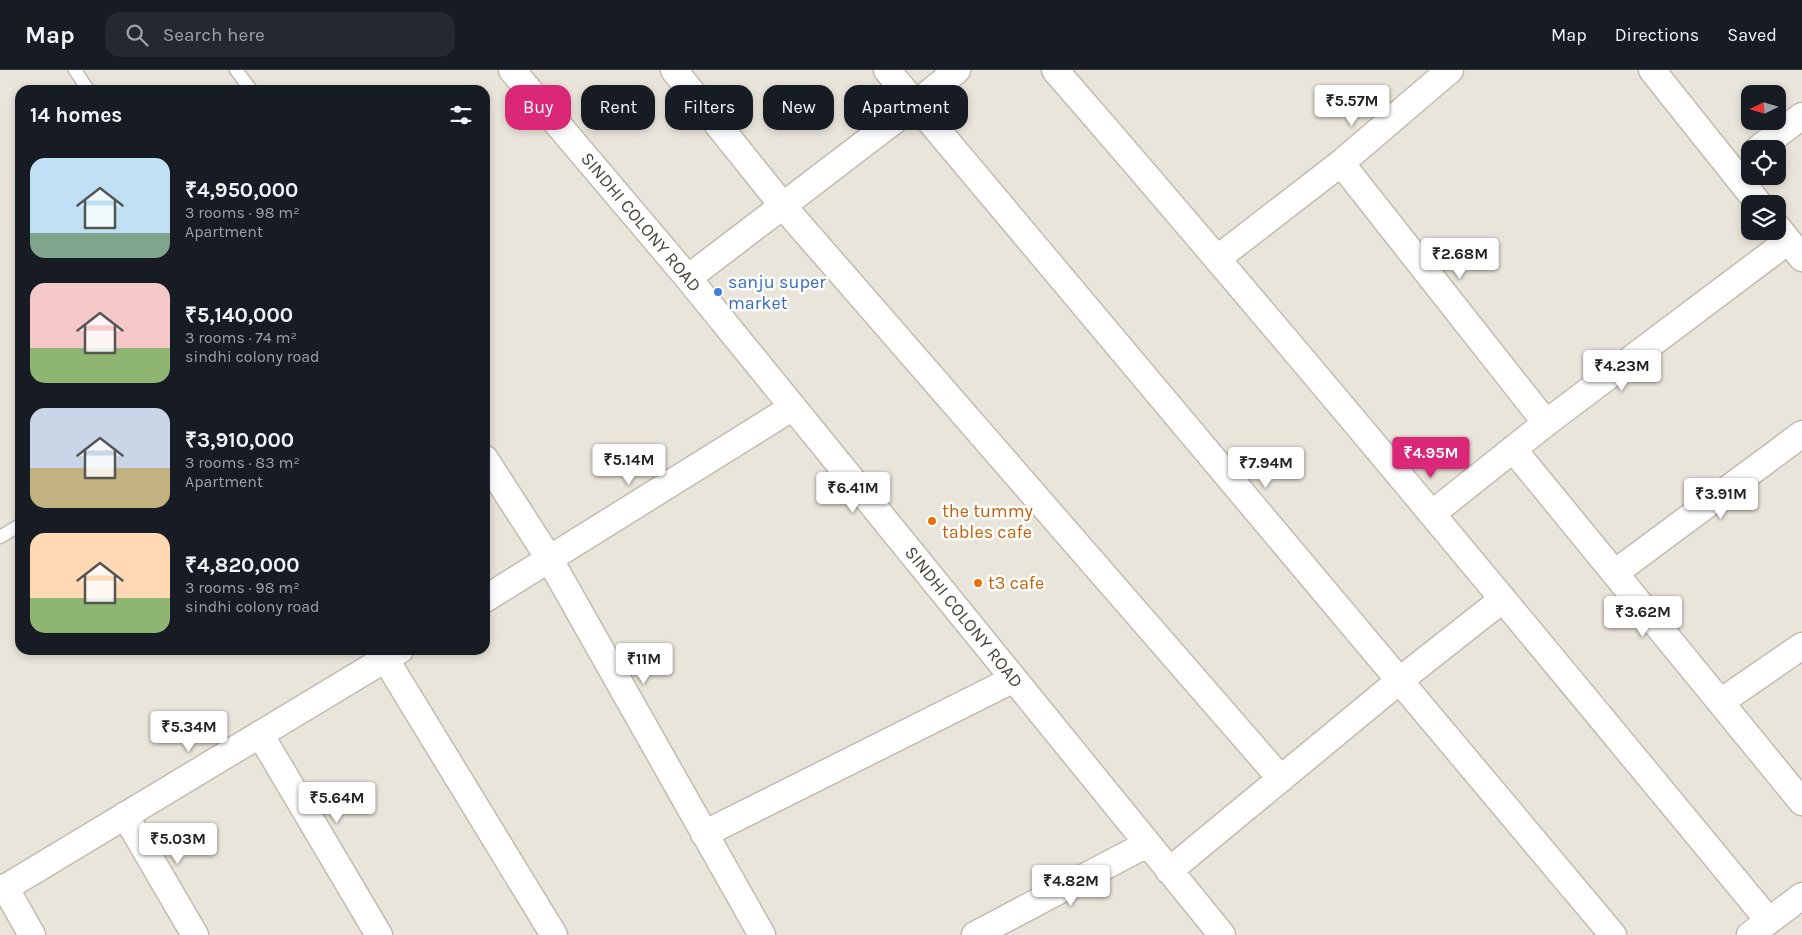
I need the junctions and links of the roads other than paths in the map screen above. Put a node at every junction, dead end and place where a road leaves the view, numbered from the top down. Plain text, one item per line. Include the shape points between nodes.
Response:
1 (75, 70) edge
2 (236, 70) edge
3 (512, 70) edge
4 (674, 70) edge
5 (887, 70) edge
6 (957, 70) edge
7 (1055, 70) edge
8 (1450, 70) edge
9 (1656, 71) edge
10 (85, 85) edge
11 (247, 85) edge
12 (900, 85) edge
13 (939, 85) edge
14 (1802, 116) edge
15 (882, 130) edge
16 (938, 130) edge
17 (1770, 140) edge
18 (1741, 162) edge
19 (1341, 163) junction
20 (783, 206) junction
21 (1789, 242) edge
22 (1218, 258) junction
23 (688, 278) junction
24 (793, 407) junction
25 (1546, 423) junction
26 (1802, 434) edge
27 (1513, 449) junction
28 (490, 467) edge
29 (1433, 513) junction
30 (15, 528) edge
31 (0, 537) edge
32 (550, 560) junction
33 (1616, 572) junction
34 (490, 596) edge
35 (1503, 599) junction
36 (1802, 646) edge
37 (385, 655) edge
38 (389, 655) edge
39 (1014, 679) junction
40 (1400, 681) junction
41 (1722, 701) junction
42 (260, 734) junction
43 (1281, 779) junction
44 (1802, 802) edge
45 (125, 815) junction
46 (704, 834) junction
47 (1147, 844) junction
48 (1169, 871) junction
49 (3, 889) edge
50 (1802, 896) edge
51 (1760, 928) edge
52 (756, 933) edge
53 (32, 935) edge
54 (195, 935) edge
55 (379, 935) edge
56 (554, 935) edge
57 (975, 935) edge
58 (1222, 935) edge
59 (1613, 935) edge

1 - 10 lane
2 - 11 lane
3 - 23 street, SINDHI COLONY ROAD
4 - 20 street
5 - 12 street
6 - 13 street
7 - 22 street
8 - 19 street
9 - 18 street
14 - 17 street
15 - 20 street
16 - 40 street
19 - 22 street
19 - 25 street
20 - 23 street
20 - 43 street
21 - 25 street
22 - 29 street
23 - 24 street, SINDHI COLONY ROAD
24 - 32 street
24 - 39 street, SINDHI COLONY ROAD
25 - 27 street
26 - 33 street
27 - 29 street
27 - 33 street
28 - 32 street
29 - 35 street
30 - 31 lane
32 - 34 street
32 - 46 street
33 - 41 street
35 - 40 street
35 - 51 street
36 - 41 street
37 - 42 street
38 - 56 street
39 - 46 street
39 - 47 street, SINDHI COLONY ROAD
40 - 43 street
40 - 59 street
41 - 44 street
42 - 45 street
42 - 55 street
43 - 48 street
45 - 49 street
45 - 54 street
46 - 52 street
47 - 48 street, SINDHI COLONY ROAD
47 - 57 street
48 - 58 street, SINDHI COLONY ROAD
49 - 53 street
50 - 51 street

